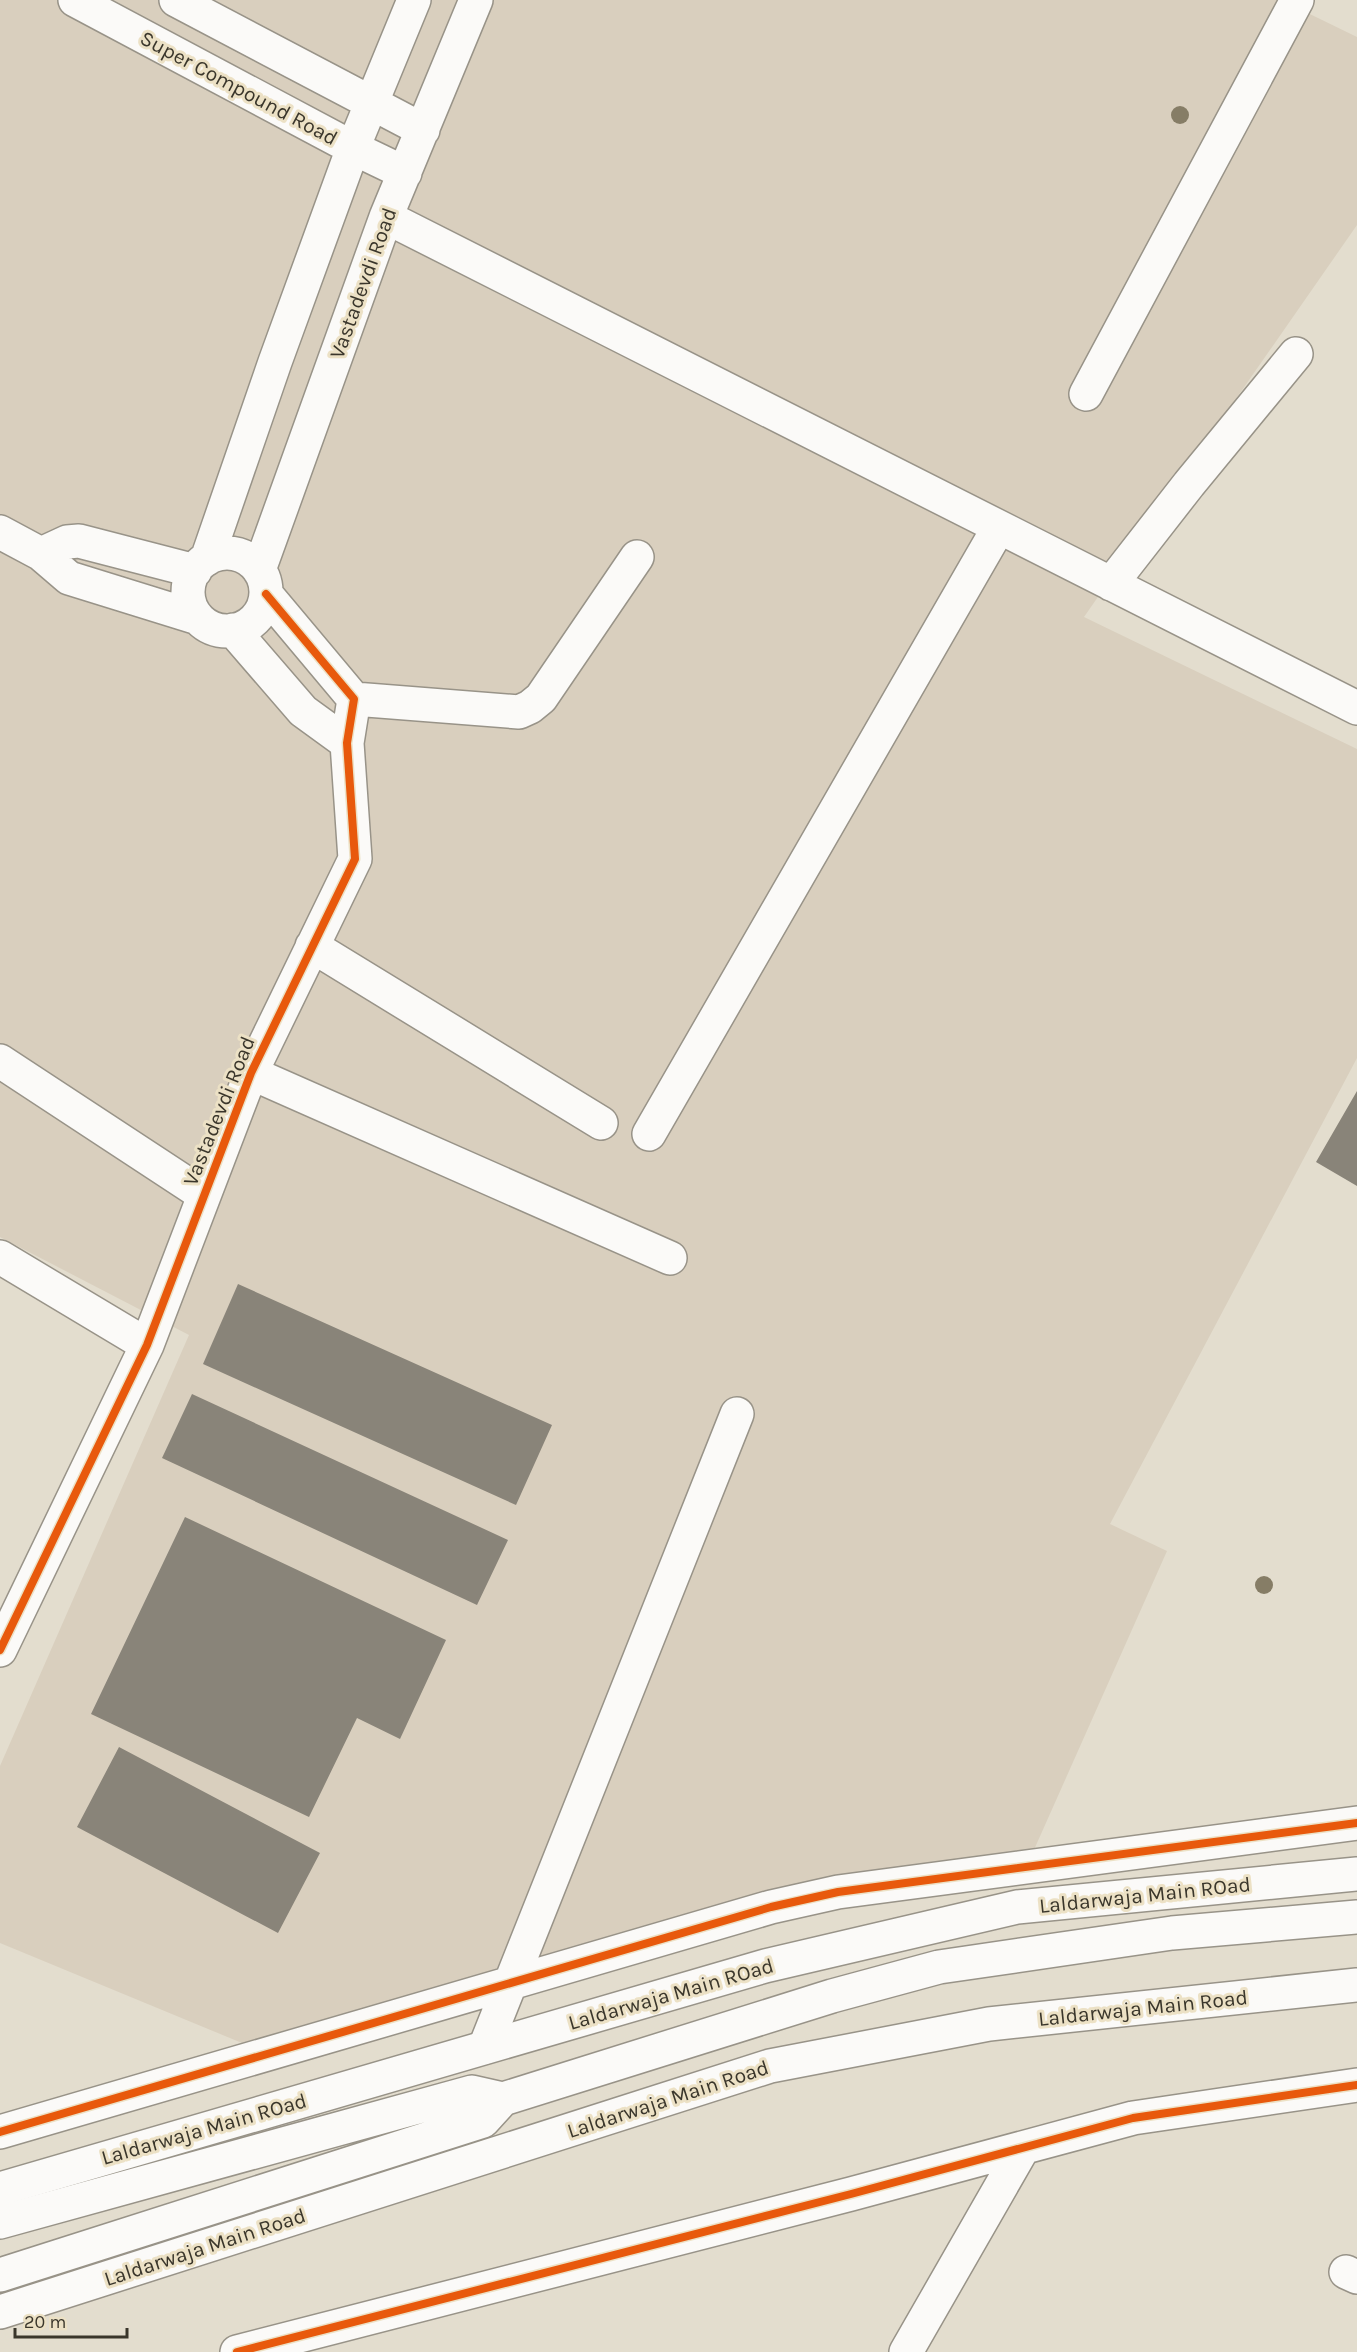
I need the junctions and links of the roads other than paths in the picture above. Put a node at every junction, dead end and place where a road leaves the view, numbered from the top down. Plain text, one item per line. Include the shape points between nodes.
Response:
1 (75, 0) edge
2 (176, 0) edge
3 (414, 0) edge
4 (476, 0) edge
5 (1297, 0) edge
6 (372, 105) junction
7 (423, 130) junction
8 (353, 148) junction
9 (405, 173) junction
10 (386, 217) junction
11 (1296, 354) dead end
12 (1086, 394) dead end
13 (999, 527) junction
14 (0, 532) edge
15 (41, 554) junction
16 (637, 557) dead end
17 (201, 565) junction
18 (262, 582) junction
19 (1111, 584) junction
20 (198, 618) junction
21 (233, 630) junction
22 (354, 699) junction
23 (1357, 708) edge
24 (347, 743) junction
25 (312, 946) junction
26 (0, 1061) edge
27 (251, 1073) junction
28 (601, 1124) dead end
29 (649, 1134) dead end
30 (204, 1195) junction
31 (0, 1257) edge
32 (670, 1258) dead end
33 (147, 1345) junction
34 (737, 1414) dead end
35 (0, 1650) edge
36 (1357, 1823) edge
37 (1357, 1874) edge
38 (1357, 1917) edge
39 (510, 1984) junction
40 (1357, 1985) edge
41 (485, 2048) junction
42 (1357, 2085) edge
43 (503, 2099) junction
44 (0, 2132) edge
45 (1023, 2148) junction
46 (0, 2189) edge
47 (0, 2222) edge
48 (0, 2275) edge
49 (0, 2312) edge
50 (237, 2352) edge
51 (906, 2352) edge

1 - 8 main road, Super Compound Road
2 - 6 main road
3 - 6 main road
4 - 7 main road, Vastadevdi Road
5 - 12 main road
6 - 7 main road
6 - 8 main road
7 - 9 main road, Vastadevdi Road
8 - 9 main road, Super Compound Road
8 - 17 main road
9 - 10 main road, Vastadevdi Road
10 - 13 main road
10 - 18 main road, Vastadevdi Road
11 - 19 main road
13 - 19 main road
13 - 29 main road
14 - 15 main road
15 - 17 main road via 66,542 79,541
15 - 20 main road via 69,578
16 - 22 main road via 541,698 530,707 519,712
17 - 18 main road via 226,553 239,555
17 - 20 main road via 188,595
18 - 21 main road via 263,608 256,618
18 - 22 main road
19 - 23 main road
20 - 21 main road via 220,630
21 - 24 main road via 303,711
22 - 24 main road, Vastadevdi Road
24 - 25 main road, Vastadevdi Road via 355,859
25 - 27 main road, Vastadevdi Road
25 - 28 main road
26 - 30 main road
27 - 30 main road, Vastadevdi Road
27 - 32 main road
30 - 33 main road, Vastadevdi Road
31 - 33 main road
33 - 35 main road, Vastadevdi Road
34 - 39 main road
36 - 39 main road via 838,1892 771,1907
37 - 41 main road, Laldarwaja Main ROad via 1017,1907 765,1966
38 - 43 main road via 1172,1933 939,1967 832,1996
39 - 41 main road
39 - 44 main road
40 - 49 main road, Laldarwaja Main Road via 989,2024 770,2066
41 - 46 main road, Laldarwaja Main ROad
42 - 45 main road via 1133,2118
43 - 47 main road via 472,2092
43 - 48 main road via 483,2121
45 - 50 main road
45 - 51 main road

